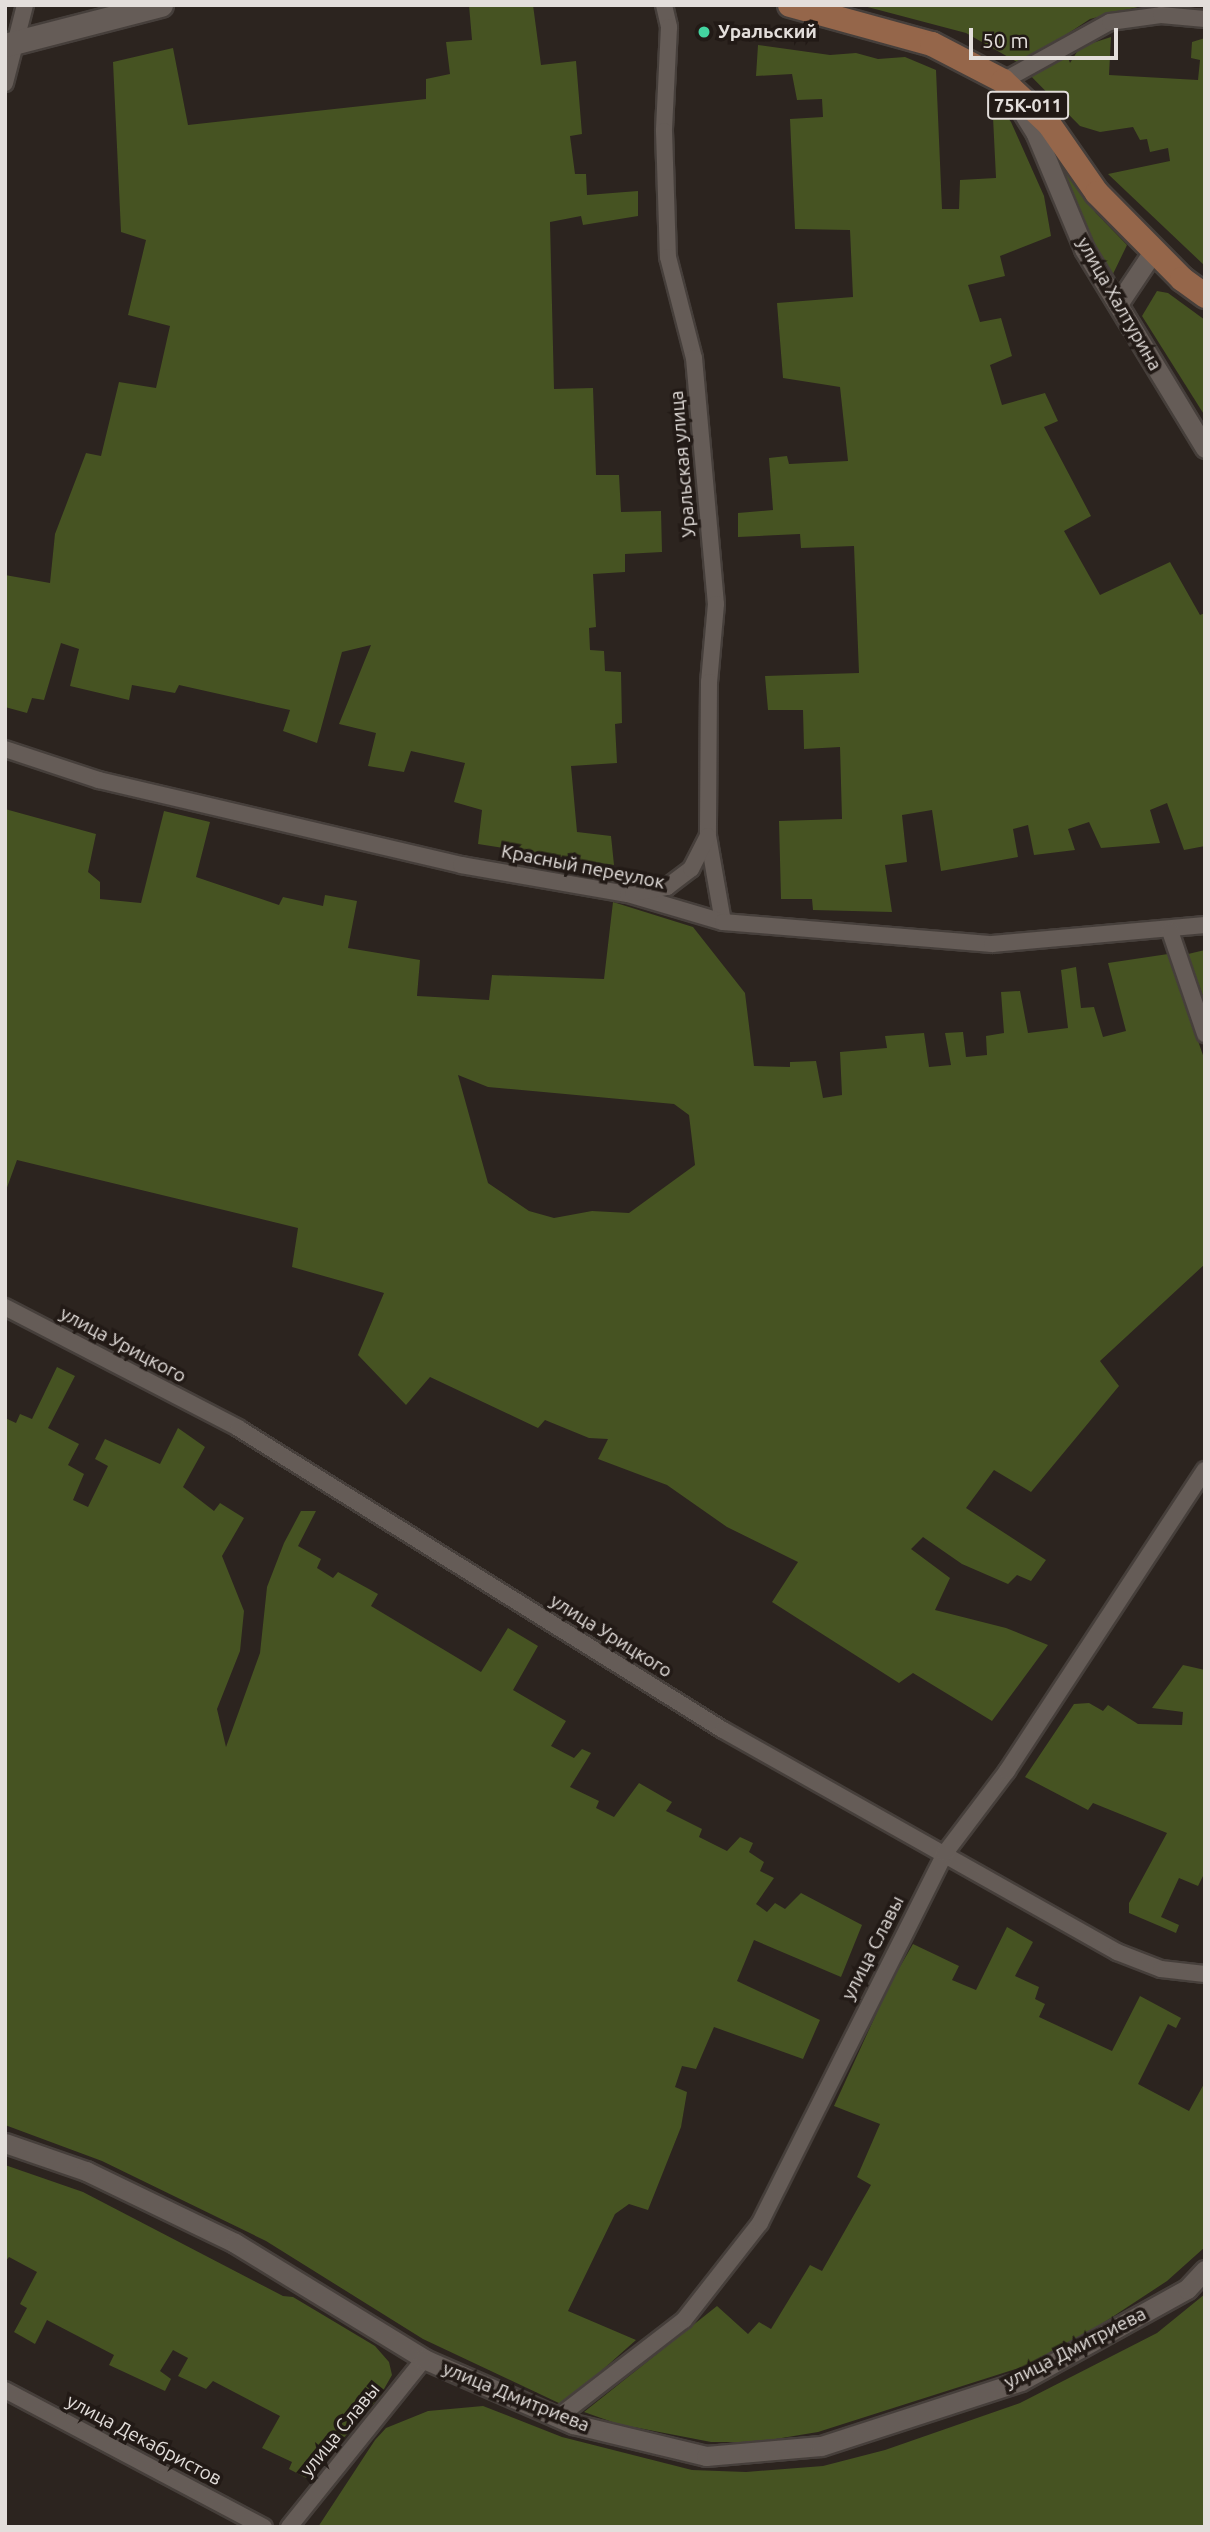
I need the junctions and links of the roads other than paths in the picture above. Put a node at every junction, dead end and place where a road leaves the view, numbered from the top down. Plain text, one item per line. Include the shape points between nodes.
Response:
1 (25, 5) edge
2 (161, 5) edge
3 (664, 5) edge
4 (790, 5) edge
5 (1205, 19) edge
6 (10, 44) edge
7 (1003, 80) junction
8 (5, 83) edge
9 (1154, 250) junction
10 (1205, 296) edge
11 (1118, 304) junction
12 (1205, 448) edge
13 (5, 749) edge
14 (708, 836) junction
15 (628, 894) junction
16 (723, 922) junction
17 (1205, 925) edge
18 (1170, 931) junction
19 (1205, 1034) edge
20 (5, 1307) edge
21 (1205, 1470) edge
22 (945, 1853) junction
23 (1202, 1970) edge
24 (5, 2143) edge
25 (1205, 2270) edge
26 (424, 2359) junction
27 (5, 2390) edge
28 (557, 2418) junction
29 (264, 2527) edge
30 (289, 2527) edge

1 - 6 street
2 - 6 main road
3 - 14 street, Уральская улица via 669,27 664,131 668,257 694,358 716,604 709,682
4 - 7 main road, 75К-011 via 932,44
5 - 7 street via 1161,15 1110,23
6 - 8 street
7 - 9 main road, 75К-011 via 1049,124 1097,193
7 - 11 street, улица Халтурина via 1036,134 1084,250
9 - 10 main road, 75К-011
9 - 11 street
11 - 12 street, улица Халтурина
13 - 15 street, Красный переулок via 99,780 447,862
14 - 15 street via 691,870 667,887
14 - 16 street, Уральская улица
15 - 16 street, Красный переулок
16 - 18 street, Красный переулок via 992,944
17 - 18 street, Красный переулок
18 - 19 street
20 - 22 street, улица Урицкого via 238,1428 723,1730
21 - 22 street, улица Славы via 1007,1771
22 - 23 street, улица Урицкого via 1117,1952 1161,1969
22 - 28 street, улица Славы via 760,2223 684,2320
24 - 26 street, улица Дмитриева via 86,2171 234,2243
25 - 28 street, улица Дмитриева via 1187,2289 1021,2381 821,2446 706,2456
26 - 28 street, улица Дмитриева
26 - 30 street, улица Славы
27 - 29 street, улица Декабристов

